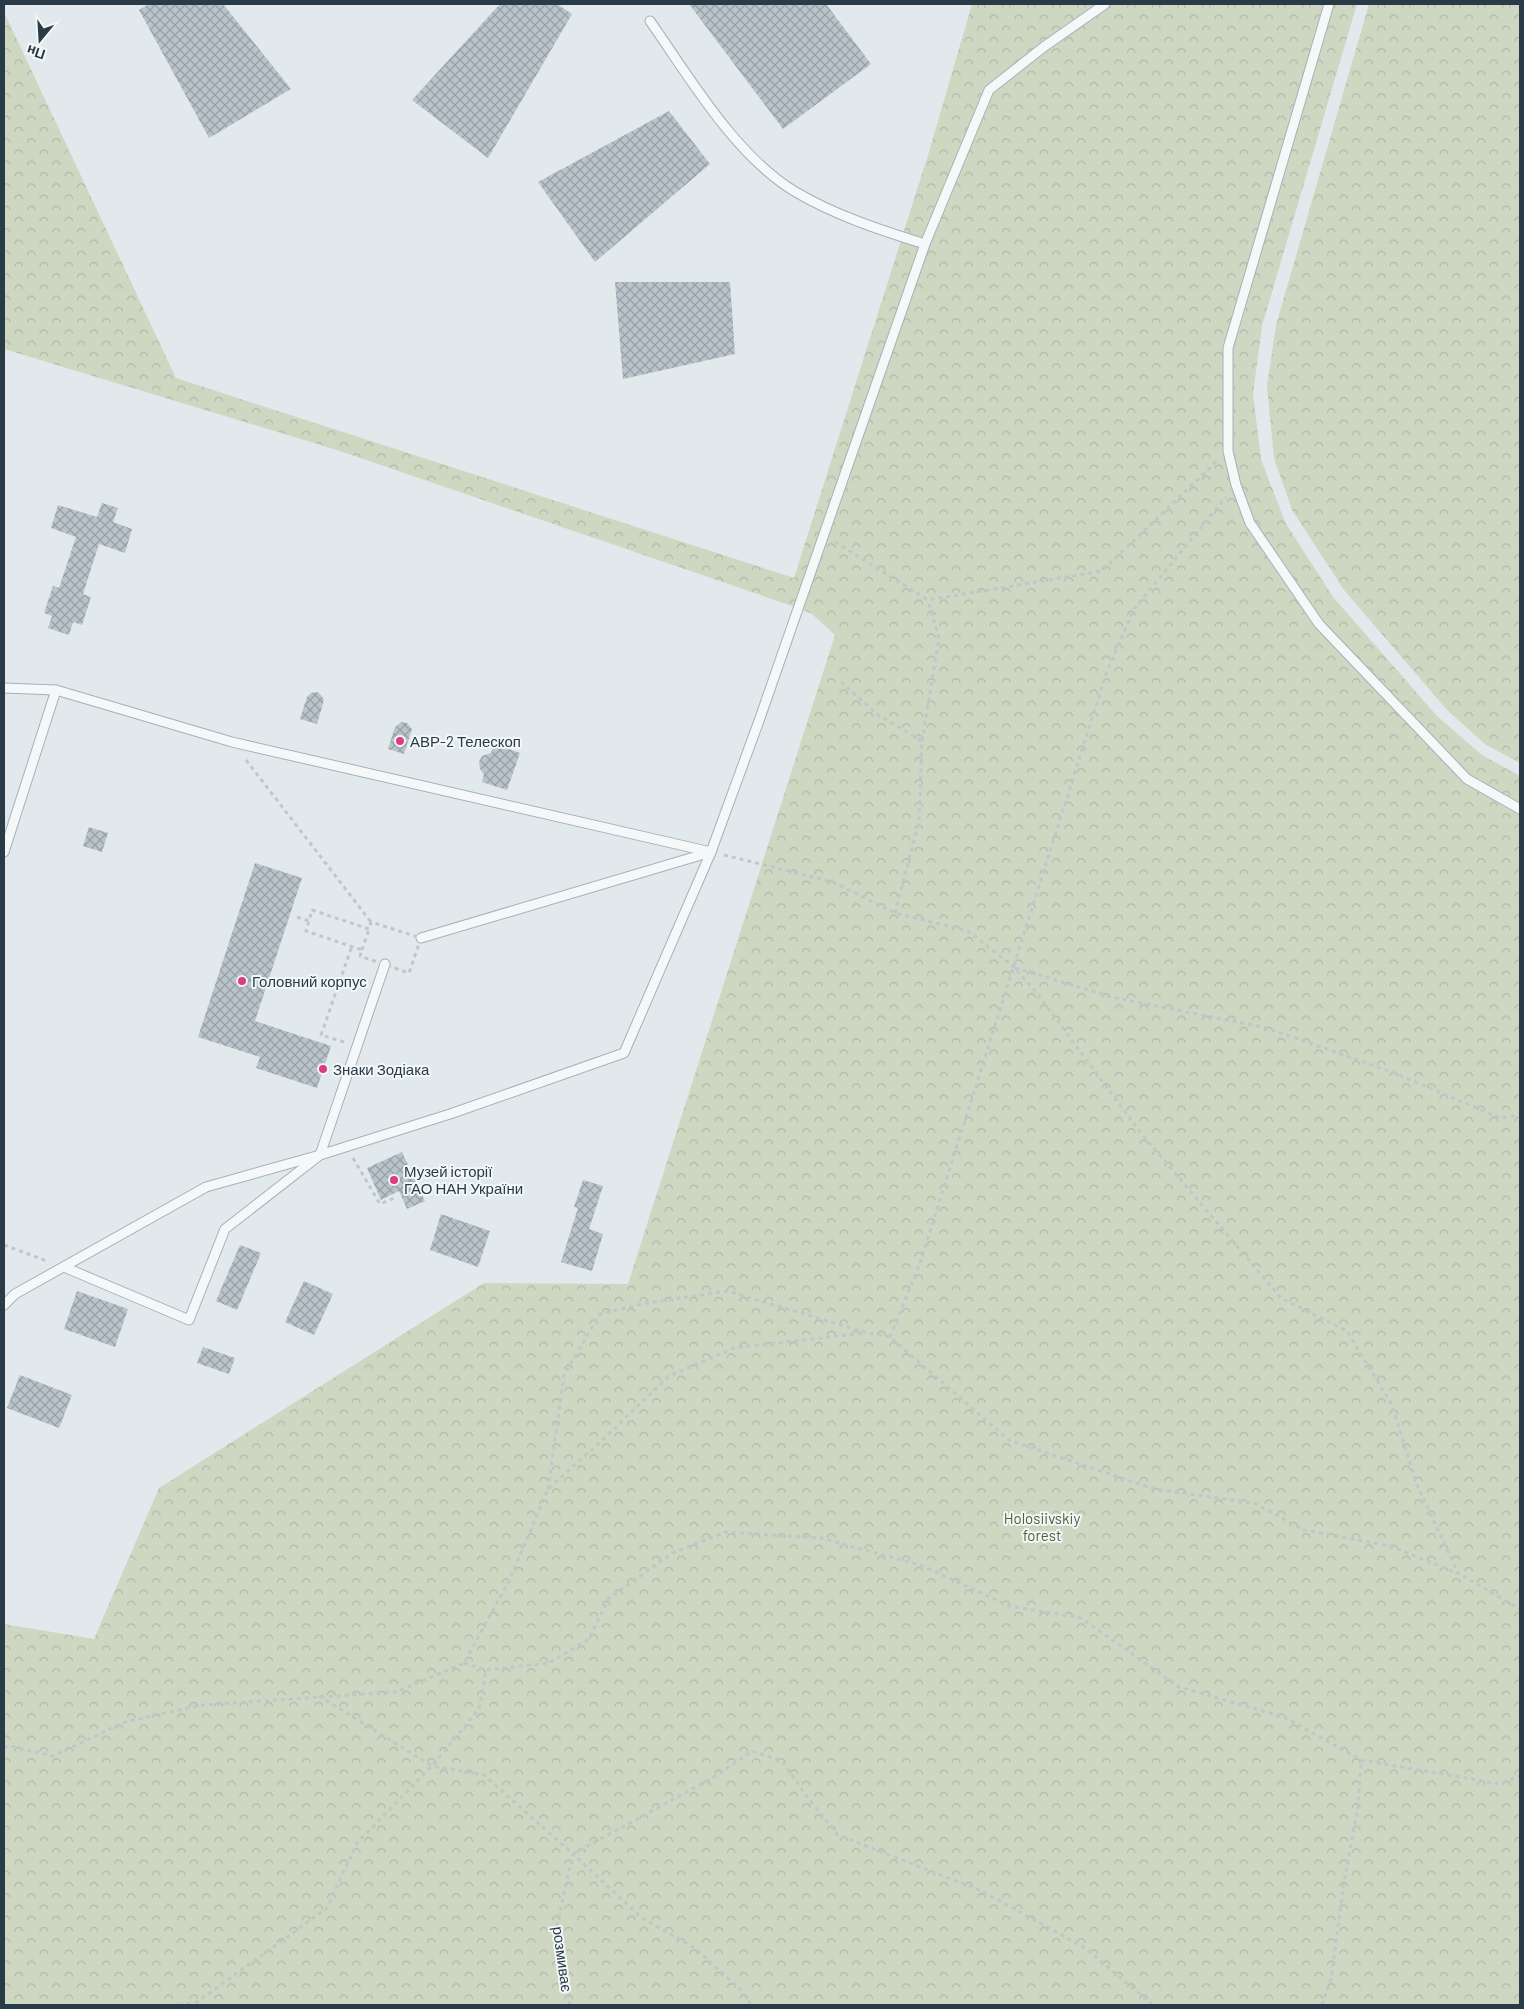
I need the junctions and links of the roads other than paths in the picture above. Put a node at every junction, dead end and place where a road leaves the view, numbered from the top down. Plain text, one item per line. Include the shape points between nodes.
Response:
1 (1104, 4) edge
2 (1329, 4) edge
3 (650, 21) dead end
4 (924, 244) junction
5 (4, 688) edge
6 (56, 690) junction
7 (1520, 809) edge
8 (4, 852) edge
9 (711, 852) junction
10 (420, 938) road end
11 (385, 964) road end
12 (320, 1155) junction
13 (64, 1267) junction
14 (4, 1306) edge

1 - 4 lane via 989,90
2 - 7 lane via 1228,348 1228,451 1236,485 1250,523 1319,624 1467,779
3 - 4 lane via 728,131 760,164 794,190 836,212
4 - 9 lane
5 - 6 lane
6 - 8 lane
6 - 9 lane via 232,742
9 - 10 lane
9 - 12 lane via 624,1053
11 - 12 lane
12 - 13 lane via 206,1187
12 - 13 lane via 225,1229 189,1320
13 - 14 lane via 15,1294

